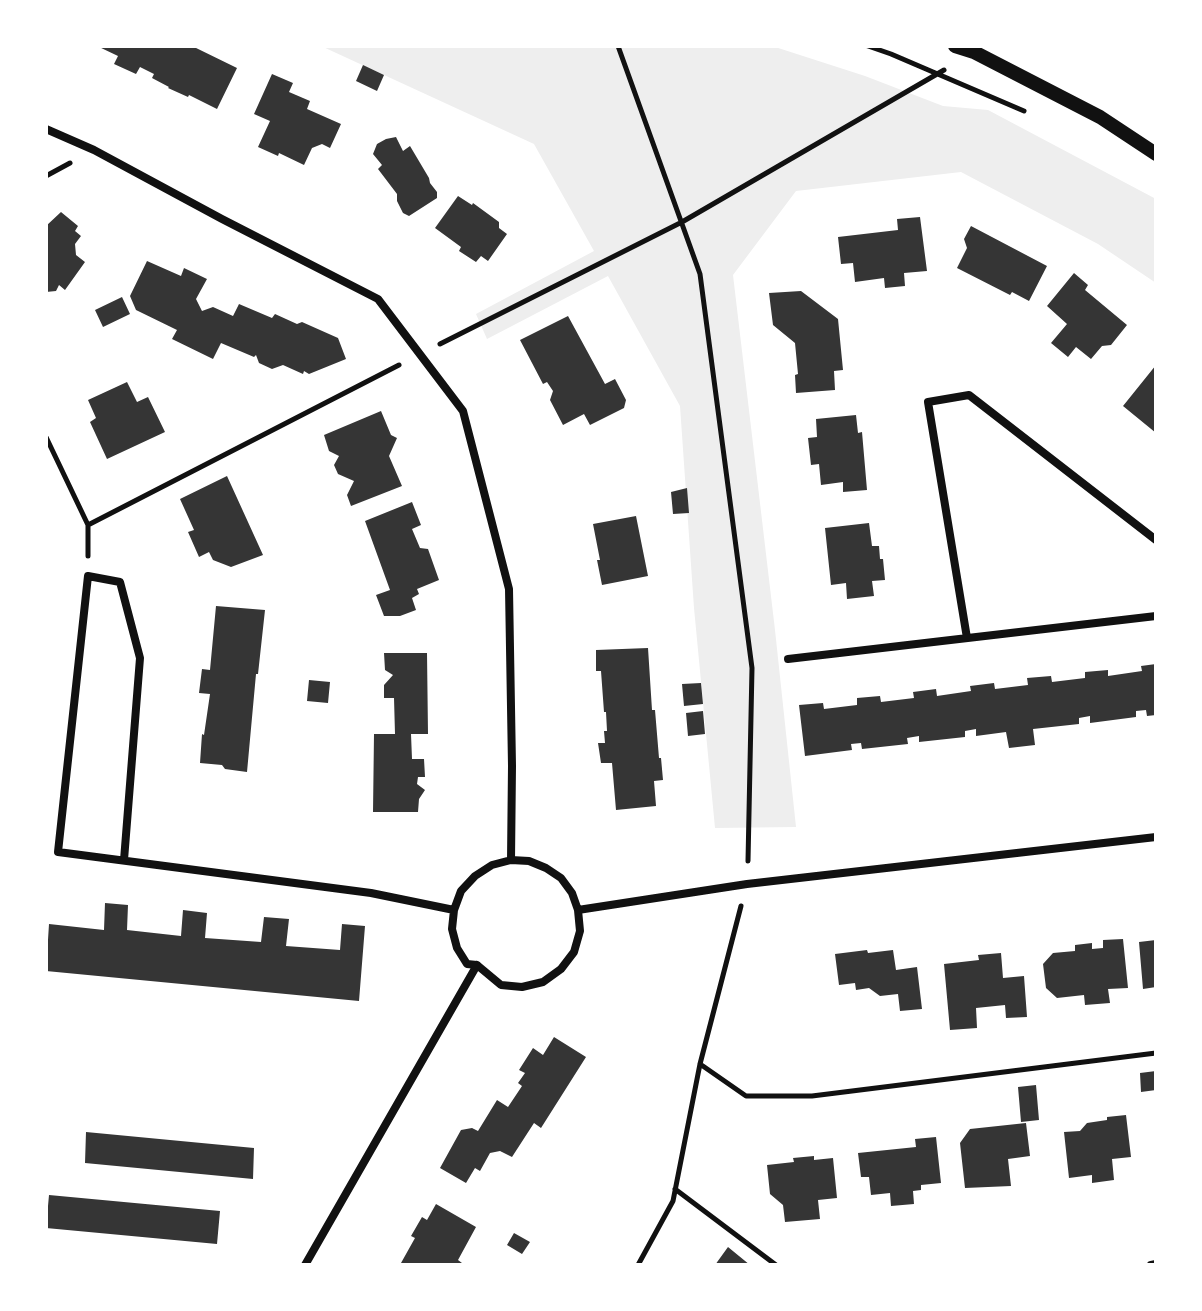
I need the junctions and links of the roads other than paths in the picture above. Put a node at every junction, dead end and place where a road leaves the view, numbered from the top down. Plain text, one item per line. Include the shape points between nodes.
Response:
1 (955, 46) edge
2 (46, 129) edge
3 (1156, 154) edge
4 (1156, 540) edge
5 (1156, 616) edge
6 (967, 638) junction
7 (788, 659) dead end
8 (1156, 837) edge
9 (124, 860) junction
10 (511, 860) junction
11 (454, 910) junction
12 (578, 910) junction
13 (477, 965) junction
14 (305, 1265) edge

1 - 3 street via 1100,117
2 - 10 street via 378,299 463,411 509,589
4 - 6 street via 969,395 928,402
5 - 6 street
6 - 7 street
8 - 12 street via 747,884
9 - 9 street via 58,852 88,576 120,582 140,658
9 - 11 street via 371,893
10 - 11 street via 475,876 461,891
10 - 12 street via 529,861 561,878
11 - 13 street via 457,948 467,964
12 - 13 street via 574,952 543,982 501,985
13 - 14 street

